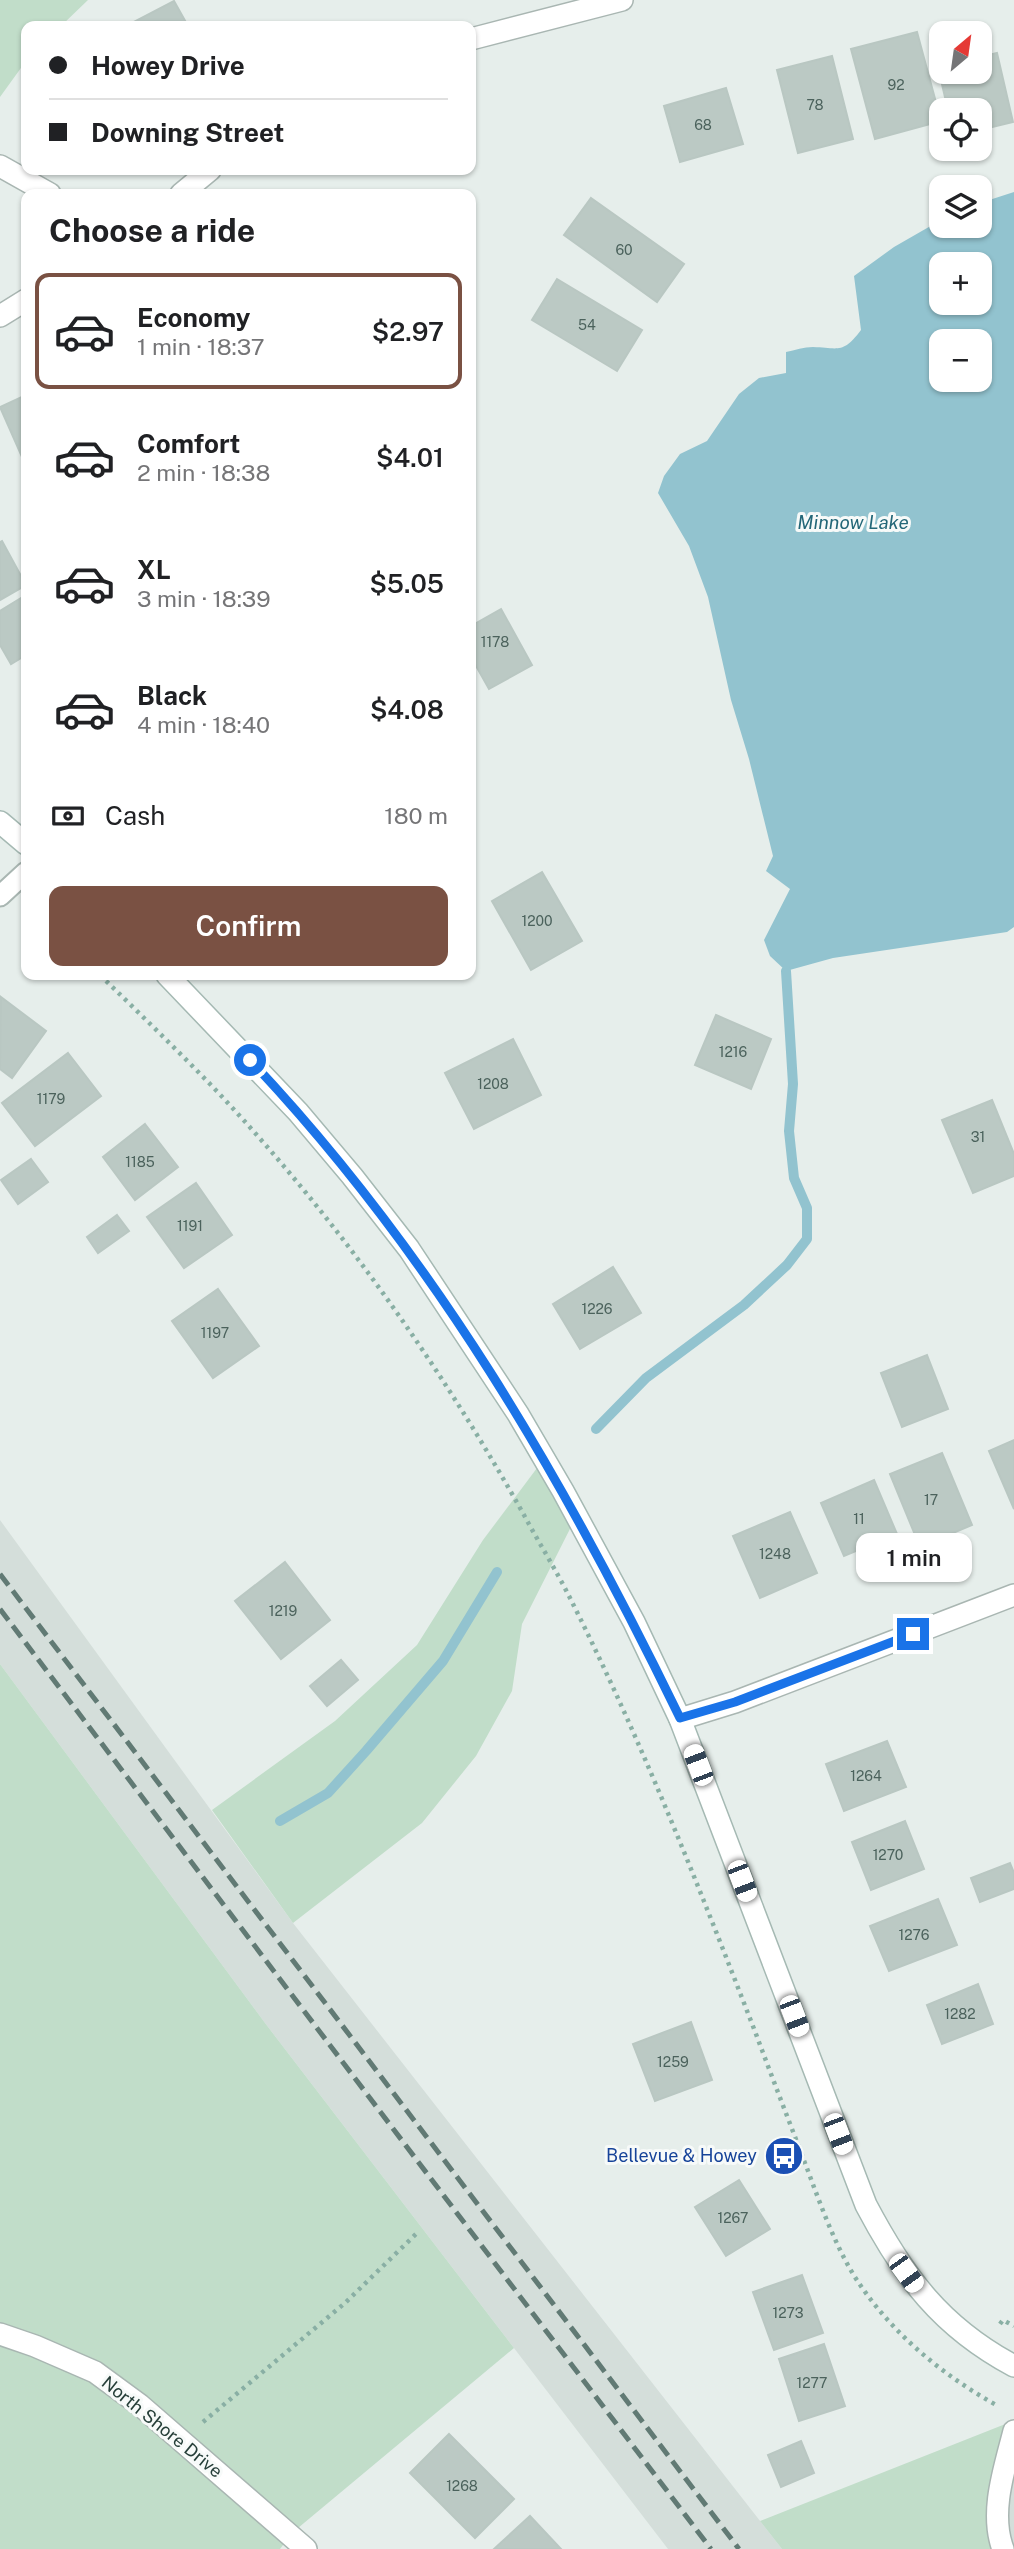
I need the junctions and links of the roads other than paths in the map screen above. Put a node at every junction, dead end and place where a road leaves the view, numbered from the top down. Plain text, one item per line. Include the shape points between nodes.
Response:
1 (622, 0) edge
2 (476, 38) edge
3 (0, 166) edge
4 (204, 175) edge
5 (41, 189) edge
6 (187, 189) edge
7 (21, 303) edge
8 (0, 316) edge
9 (0, 822) edge
10 (21, 840) edge
11 (21, 876) edge
12 (0, 895) edge
13 (172, 980) edge
14 (1014, 1595) edge
15 (680, 1718) junction
16 (0, 2334) edge
17 (1014, 2366) edge
18 (1014, 2431) edge
19 (306, 2549) edge
20 (1003, 2549) edge

1 - 2 main road
3 - 5 main road
4 - 6 main road
7 - 8 main road
9 - 10 main road
11 - 12 lane
13 - 15 main road via 298,1112 416,1260 518,1413 563,1491
14 - 15 main road via 735,1702
15 - 17 main road via 866,2205 890,2251 922,2294 950,2322
16 - 19 main road, North Shore Drive via 95,2372 140,2405
18 - 20 main road via 998,2500

